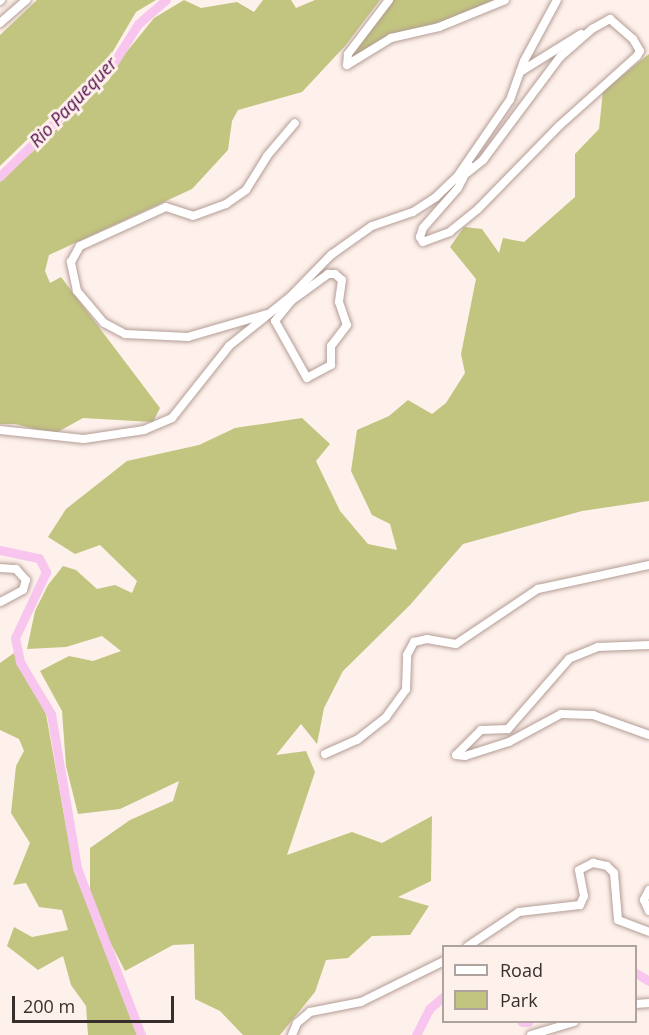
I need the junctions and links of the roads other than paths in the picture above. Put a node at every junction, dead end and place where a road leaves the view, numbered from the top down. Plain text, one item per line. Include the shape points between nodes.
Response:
1 (26, 0) edge
2 (389, 0) edge
3 (505, 0) edge
4 (557, 0) edge
5 (0, 23) edge
6 (592, 29) junction
7 (519, 73) junction
8 (295, 123) dead end
9 (470, 163) junction
10 (467, 173) junction
11 (290, 300) junction
12 (272, 312) junction
13 (0, 430) edge
14 (649, 565) edge
15 (0, 568) edge
16 (0, 602) edge
17 (649, 645) edge
18 (649, 735) edge
19 (325, 754) dead end
20 (649, 890) edge
21 (649, 911) edge
22 (649, 932) edge
23 (470, 945) edge
24 (442, 962) edge
25 (571, 1023) edge
26 (292, 1035) edge
27 (531, 1035) edge

1 - 5 street
2 - 3 street via 348,54 347,65 391,38 426,32
4 - 7 street
6 - 7 street via 552,49
6 - 10 street via 560,57 483,160
6 - 10 street via 606,20 617,22 633,39 638,54 559,126 478,209 450,232 423,242 423,228
7 - 9 street via 510,100
8 - 12 street via 267,156 246,190 226,204 193,216 166,207 80,246 71,262 77,291 104,323 125,334 188,337
9 - 10 street
9 - 11 street via 436,198 358,235 331,255
11 - 11 street via 330,273 343,283 339,302 347,325 331,346 331,365 312,378 302,374 275,325
11 - 12 street
12 - 13 street via 229,346 182,409 153,428 84,439
14 - 19 street via 538,589 456,644 427,639 414,642 407,655 406,689 386,717 357,740
15 - 16 street via 16,570 26,580 23,590
17 - 18 street via 598,646 569,659 508,729 481,730 456,755 465,756 509,742 561,714 593,715
20 - 21 street via 644,900
22 - 23 street via 618,920 614,873 600,863 587,863 578,873 583,889 580,905 519,912
24 - 26 street via 361,1002 310,1012 297,1023
25 - 27 street

